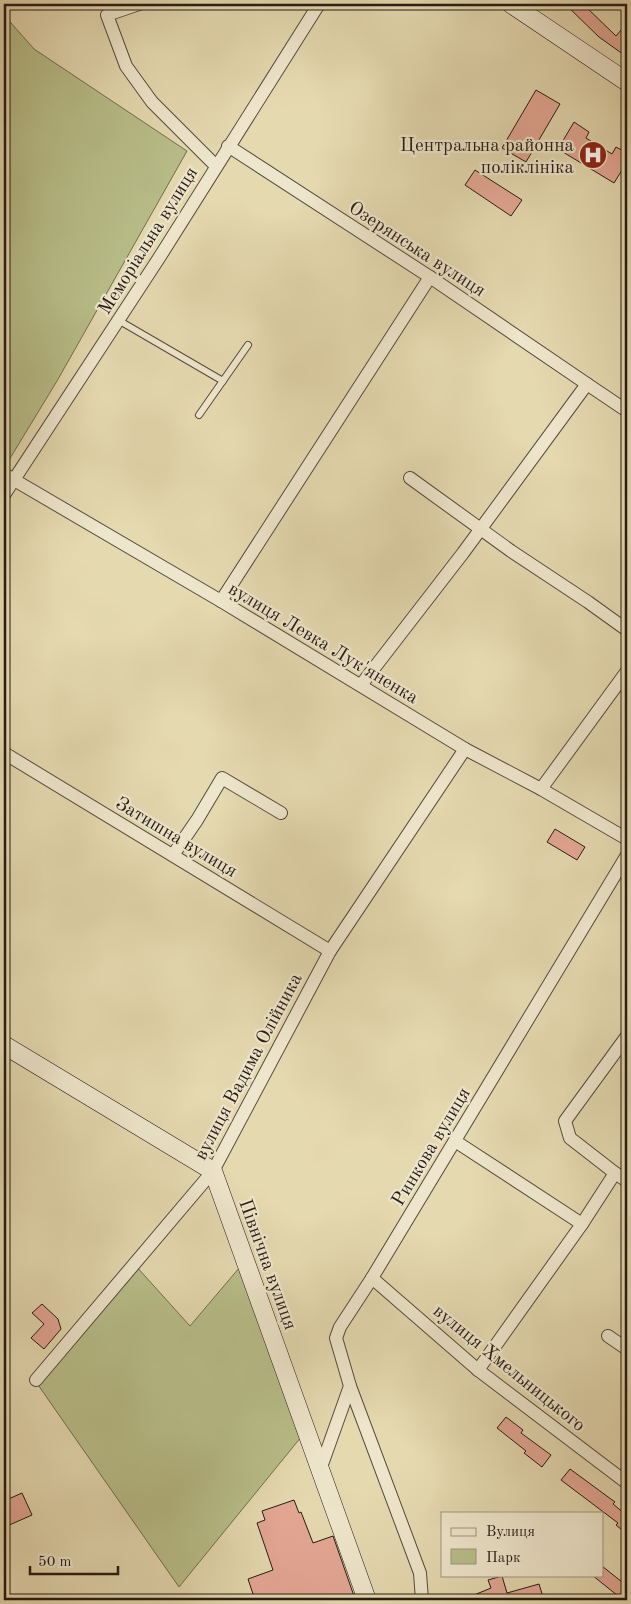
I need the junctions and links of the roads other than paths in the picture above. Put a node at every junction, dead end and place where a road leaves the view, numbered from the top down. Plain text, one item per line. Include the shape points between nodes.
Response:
1 (138, 4) edge
2 (319, 4) edge
3 (511, 4) edge
4 (106, 9) edge
5 (627, 82) edge
6 (228, 146) junction
7 (216, 166) junction
8 (430, 277) junction
9 (118, 320) junction
10 (248, 345) dead end
11 (223, 382) junction
12 (587, 384) junction
13 (627, 411) edge
14 (199, 415) dead end
15 (8, 477) edge
16 (410, 478) dead end
17 (4, 495) edge
18 (481, 528) junction
19 (221, 601) junction
20 (627, 630) edge
21 (627, 671) edge
22 (361, 685) junction
23 (465, 750) junction
24 (4, 753) edge
25 (541, 788) junction
26 (280, 813) dead end
27 (627, 839) edge
28 (173, 855) junction
29 (627, 855) edge
30 (330, 951) junction
31 (627, 1036) edge
32 (4, 1045) edge
33 (455, 1141) junction
34 (213, 1171) junction
35 (615, 1173) junction
36 (627, 1181) edge
37 (582, 1224) junction
38 (372, 1278) junction
39 (608, 1336) dead end
40 (627, 1349) edge
41 (478, 1370) junction
42 (36, 1380) dead end
43 (350, 1386) junction
44 (320, 1470) junction
45 (627, 1483) edge
46 (367, 1600) edge
47 (422, 1600) edge

1 - 4 street
2 - 6 street, Меморіальна вулиця
3 - 5 street
4 - 7 street via 126,66 152,102
6 - 7 street, Меморіальна вулиця
6 - 8 street, Озерянська вулиця
7 - 9 street, Меморіальна вулиця
8 - 12 street, Озерянська вулиця
8 - 19 street
9 - 11 lane
9 - 15 street, Меморіальна вулиця
10 - 11 lane
11 - 14 lane
12 - 13 street, Озерянська вулиця
12 - 18 street
15 - 17 street, Меморіальна вулиця
15 - 19 street, вулиця Левка Лук'яненка
16 - 18 street
18 - 20 street
18 - 22 street
19 - 22 street, вулиця Левка Лук'яненка
21 - 25 street
22 - 23 street, вулиця Левка Лук'яненка
23 - 25 street, вулиця Левка Лук'яненка
23 - 30 street, вулиця Вадима Олійника
24 - 28 street, Затишна вулиця
25 - 27 street, вулиця Левка Лук'яненка
26 - 28 street via 222,778
28 - 30 street, Затишна вулиця
29 - 33 street, Ринкова вулиця
30 - 34 street, вулиця Вадима Олійника
31 - 35 street via 565,1121 570,1138
32 - 34 street
33 - 37 street
33 - 38 street, Ринкова вулиця
34 - 42 street, вулиця Вадима Олійника
34 - 44 street, Північна вулиця
35 - 36 street
35 - 37 street
37 - 41 street
38 - 41 street, вулиця Хмельницького
38 - 43 street, Ринкова вулиця via 336,1338
39 - 40 street
41 - 45 street, вулиця Хмельницького
43 - 44 street
43 - 47 street, Ринкова вулиця via 420,1574
44 - 46 street, Північна вулиця

